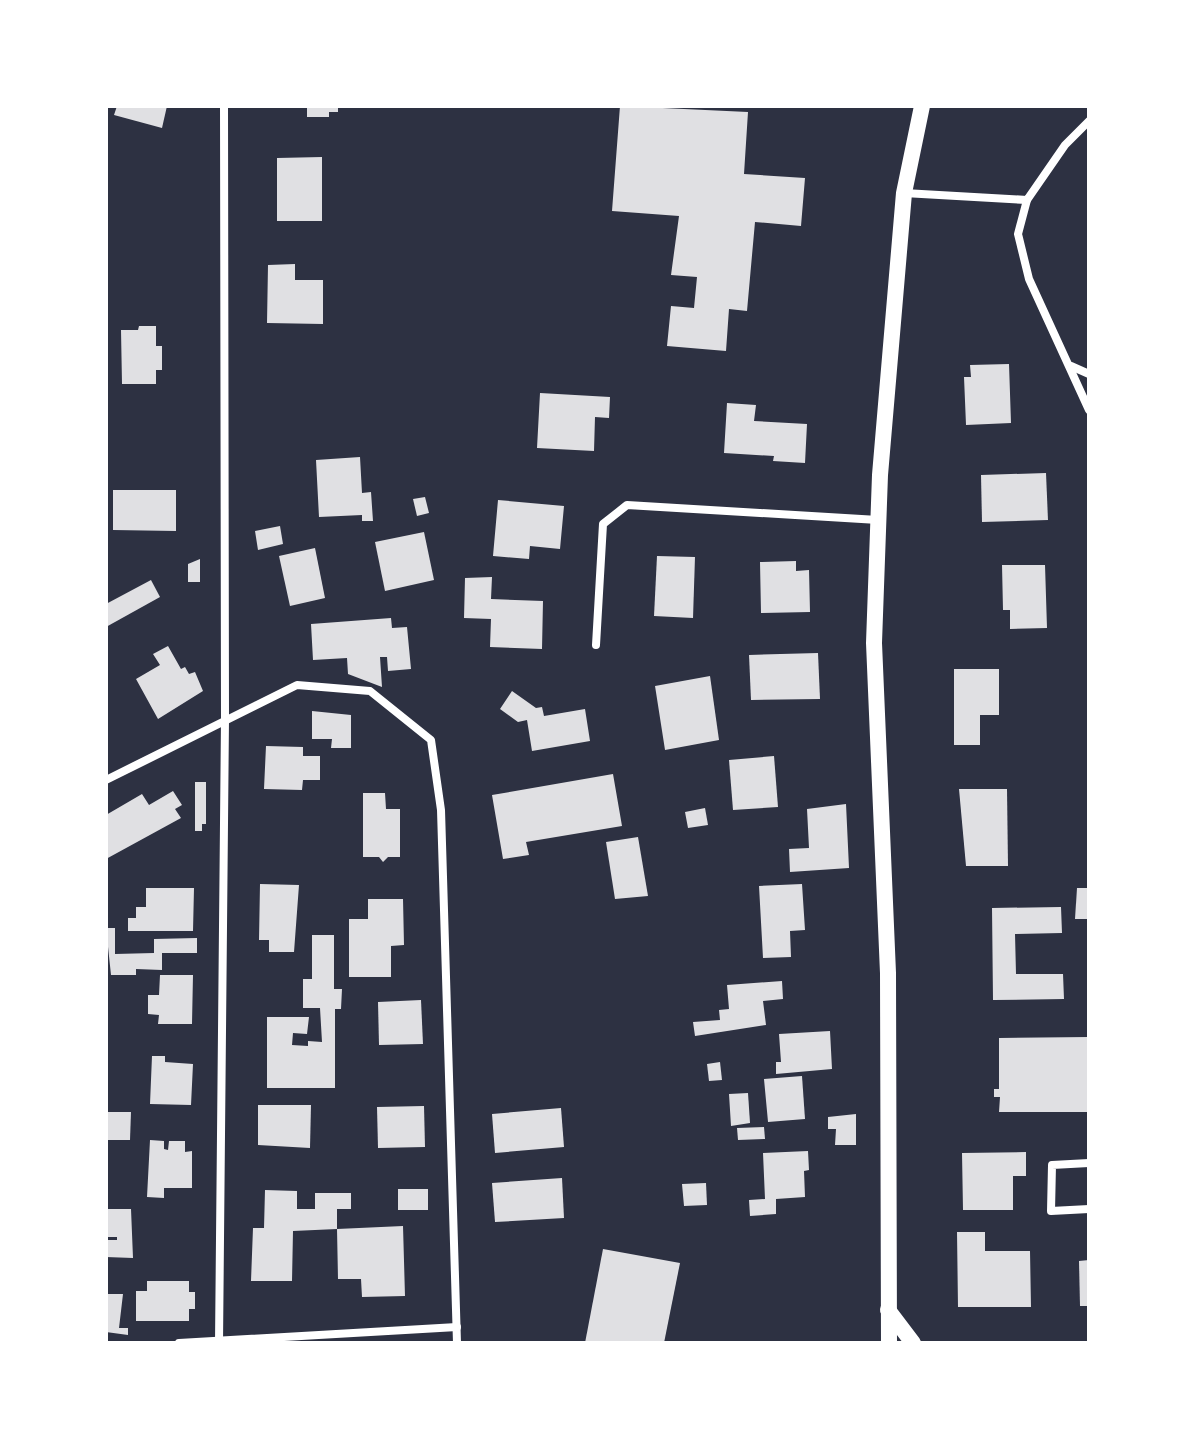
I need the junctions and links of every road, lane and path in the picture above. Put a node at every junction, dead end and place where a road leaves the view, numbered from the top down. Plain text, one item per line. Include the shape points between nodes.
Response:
1 (224, 106) edge
2 (922, 106) edge
3 (1089, 121) edge
4 (904, 193) junction
5 (1027, 200) junction
6 (1070, 365) junction
7 (1089, 374) edge
8 (1089, 410) edge
9 (878, 520) junction
10 (596, 645) dead end
11 (225, 719) junction
12 (106, 780) edge
13 (1089, 1163) edge
14 (1089, 1209) edge
15 (888, 1310) junction
16 (457, 1327) junction
17 (219, 1342) edge
18 (179, 1343) edge
19 (457, 1343) edge
20 (889, 1343) edge
21 (913, 1343) edge

1 - 11 street
2 - 4 main road
3 - 5 street via 1065,145
4 - 5 street
4 - 9 main road
5 - 6 street via 1018,234 1029,279
6 - 7 street
6 - 8 street
9 - 10 street via 627,505 603,524
9 - 15 main road via 874,643 888,973
11 - 12 street
11 - 16 street via 297,685 370,691 431,740 441,810
11 - 17 street
13 - 14 street via 1052,1165 1051,1211
15 - 20 main road
15 - 21 main road
16 - 17 street
16 - 19 street
17 - 18 street

